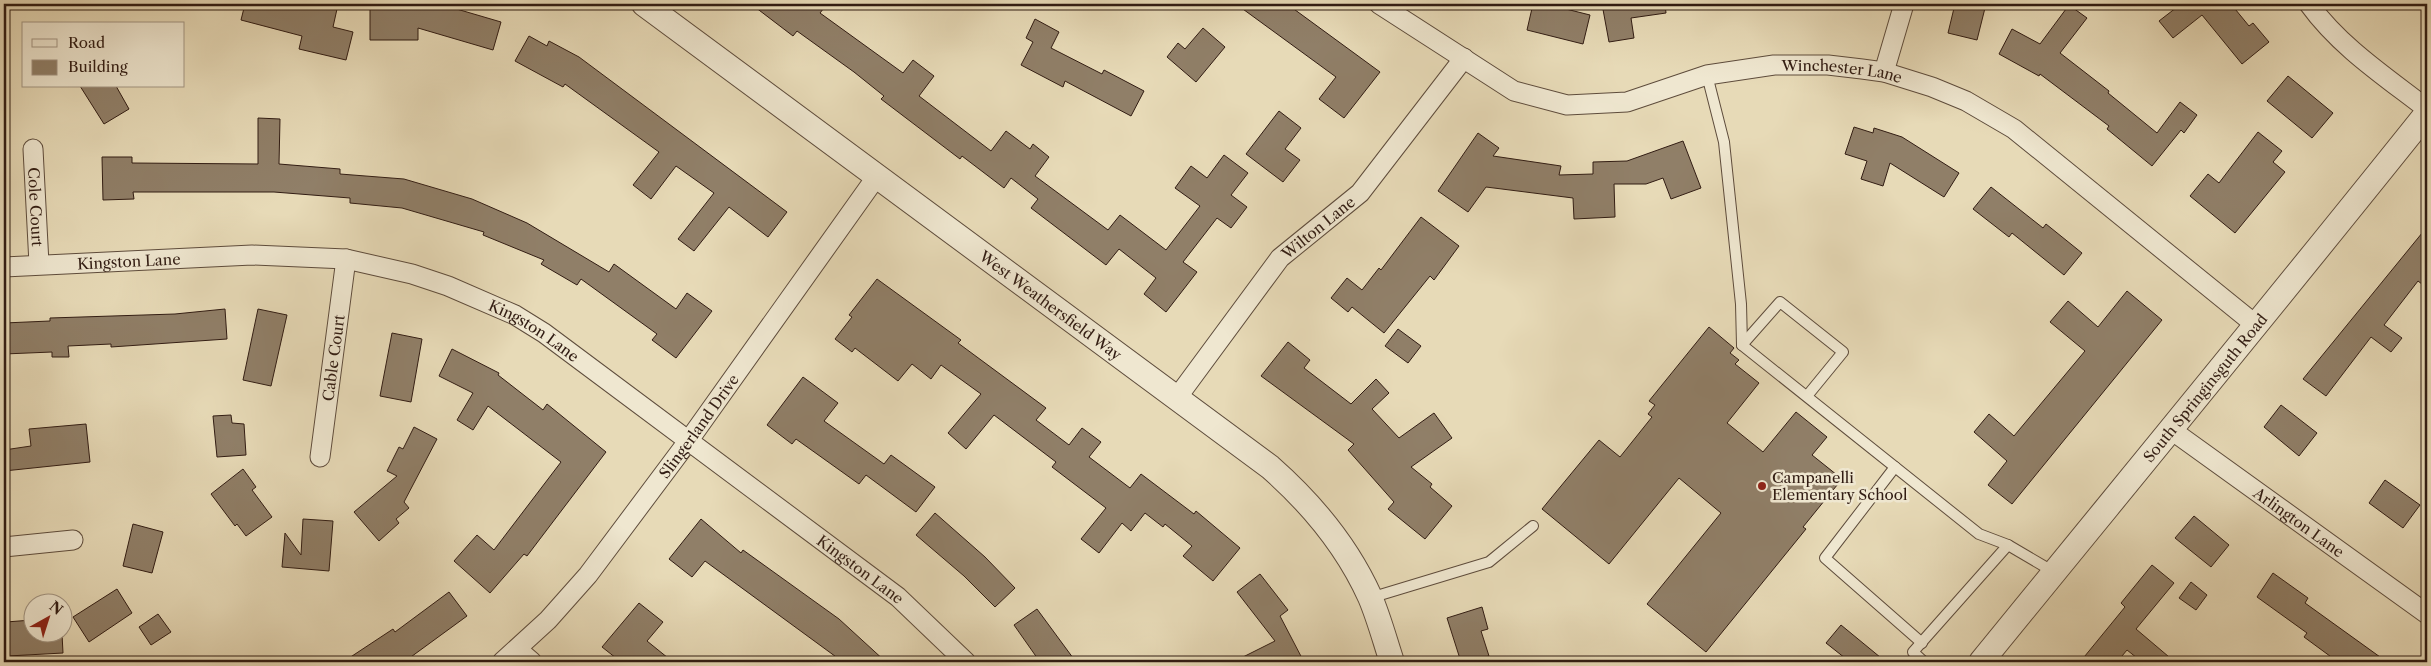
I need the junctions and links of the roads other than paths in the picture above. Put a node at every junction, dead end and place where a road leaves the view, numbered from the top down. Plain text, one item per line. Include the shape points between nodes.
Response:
1 (644, 4) edge
2 (1379, 4) edge
3 (1904, 4) edge
4 (2310, 4) edge
5 (1464, 58) junction
6 (1884, 72) junction
7 (1707, 75) junction
8 (2427, 111) edge
9 (33, 150) dead end
10 (877, 176) junction
11 (346, 260) junction
12 (39, 264) junction
13 (4, 267) edge
14 (2257, 326) junction
15 (1742, 345) junction
16 (1807, 396) junction
17 (1176, 399) junction
18 (2170, 429) junction
19 (689, 440) junction
20 (320, 457) dead end
21 (1895, 467) junction
22 (1533, 526) dead end
23 (73, 540) dead end
24 (2008, 545) junction
25 (4, 548) edge
26 (2054, 572) junction
27 (1370, 598) junction
28 (2425, 608) edge
29 (1922, 642) junction
30 (517, 649) junction
31 (502, 662) edge
32 (532, 662) edge
33 (966, 662) edge
34 (1392, 662) edge
35 (1924, 662) edge
36 (1982, 662) edge

1 - 10 street, West Weathersfield Way
2 - 5 street, Winchester Lane
3 - 6 street
4 - 8 street via 2357,55
5 - 7 street, Winchester Lane via 1514,91 1567,105 1627,102
5 - 17 street, Wilton Lane via 1360,193 1280,258
6 - 7 street, Winchester Lane via 1799,64 1743,68
6 - 14 street, Winchester Lane via 1966,101 2014,129
7 - 15 lane via 1724,142 1741,304
8 - 14 street, South Springinsguth Road
9 - 12 street, Cole Court
10 - 17 street, West Weathersfield Way
10 - 19 street, Slingerland Drive
11 - 12 street, Kingston Lane via 252,255
11 - 19 street, Kingston Lane via 412,274 515,315
11 - 20 street, Cable Court
12 - 13 street, Kingston Lane
14 - 18 street, South Springinsguth Road
15 - 16 lane
15 - 16 lane via 1780,302 1843,352
16 - 21 lane
17 - 27 street, West Weathersfield Way via 1270,467 1293,488 1333,534
18 - 26 street, South Springinsguth Road
18 - 28 street, Arlington Lane
19 - 30 street, Slingerland Drive via 588,575
19 - 33 street, Kingston Lane via 898,597
21 - 24 lane via 1979,534
21 - 29 lane via 1824,558
22 - 27 lane via 1489,562
23 - 25 street
24 - 26 lane
24 - 29 lane
26 - 36 street, South Springinsguth Road
27 - 34 street, West Weathersfield Way
29 - 35 lane via 1913,652
30 - 31 street, Slingerland Drive
30 - 32 street

